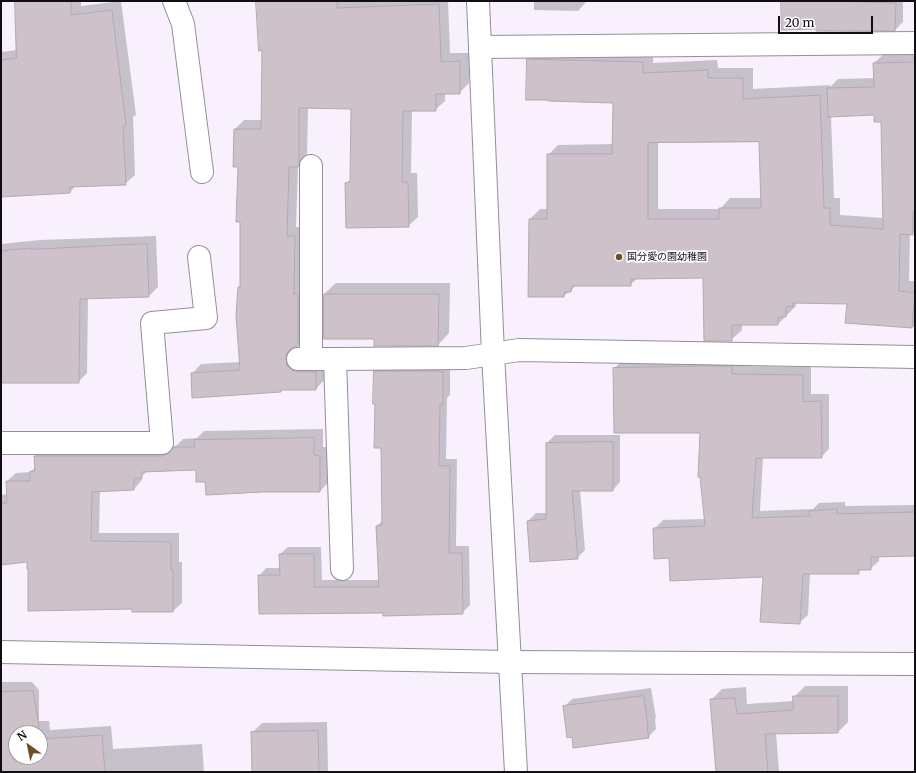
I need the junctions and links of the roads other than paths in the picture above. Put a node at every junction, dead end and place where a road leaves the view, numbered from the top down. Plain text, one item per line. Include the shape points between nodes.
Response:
1 (174, 1) edge
2 (478, 1) edge
3 (915, 43) edge
4 (480, 47) junction
5 (311, 166) dead end
6 (202, 172) dead end
7 (199, 257) dead end
8 (493, 354) junction
9 (915, 357) edge
10 (335, 359) junction
11 (1, 443) edge
12 (342, 569) dead end
13 (1, 652) edge
14 (510, 662) junction
15 (915, 664) edge
16 (516, 772) edge

1 - 6 street via 183,24
2 - 4 street
3 - 4 street
4 - 8 street
5 - 10 street via 304,359
7 - 11 street via 206,318 152,323 162,443
8 - 9 street via 519,350
8 - 10 street via 466,358
8 - 14 street
10 - 12 street
13 - 14 street
14 - 15 street
14 - 16 street

